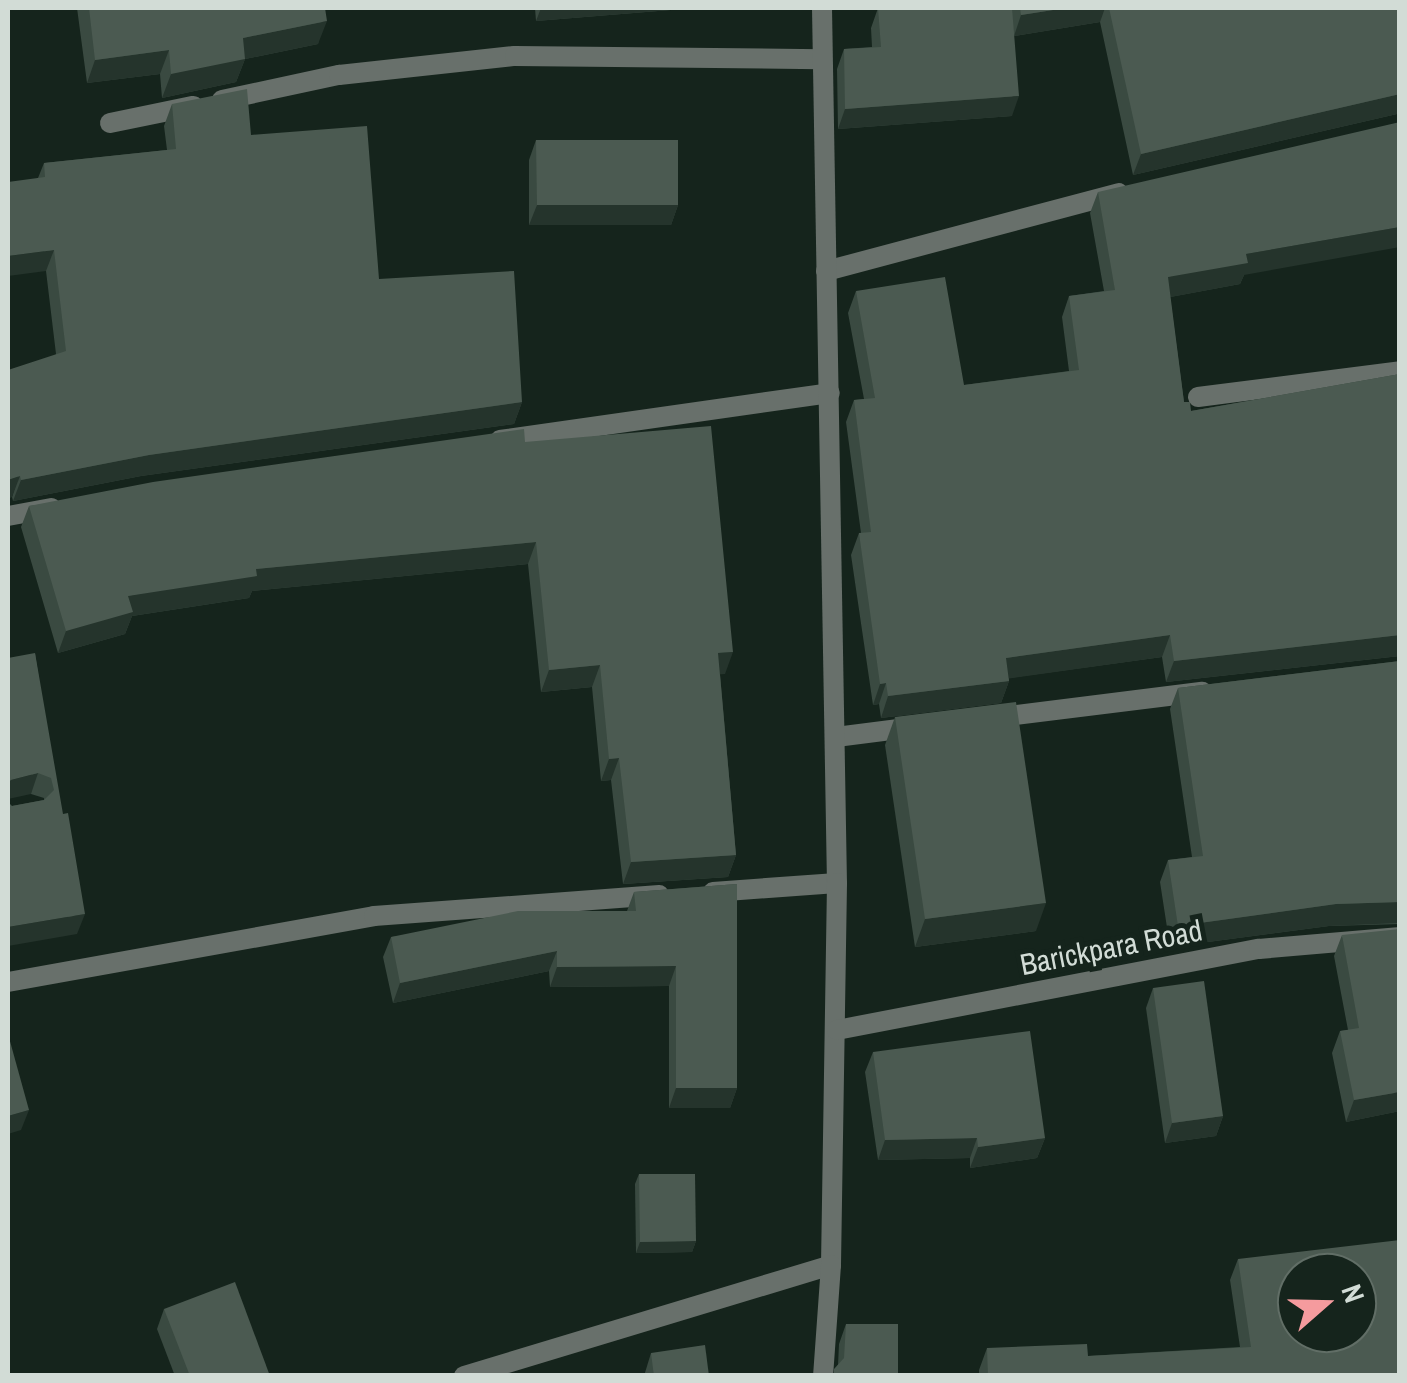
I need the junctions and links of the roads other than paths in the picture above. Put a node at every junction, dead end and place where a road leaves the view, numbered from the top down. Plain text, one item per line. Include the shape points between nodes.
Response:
1 (822, 8) edge
2 (821, 59) junction
3 (110, 123) dead end
4 (1142, 188) edge
5 (826, 271) junction
6 (1400, 371) edge
7 (830, 394) junction
8 (1198, 396) dead end
9 (476, 443) edge
10 (66, 505) edge
11 (8, 516) edge
12 (1225, 689) edge
13 (972, 720) edge
14 (934, 725) edge
15 (836, 737) junction
16 (838, 883) junction
17 (1400, 936) edge
18 (8, 982) edge
19 (837, 1030) junction
20 (832, 1265) junction
21 (464, 1376) edge
22 (824, 1376) edge

1 - 2 street
2 - 3 street via 516,56 340,75
2 - 5 street
4 - 5 street
5 - 7 street
6 - 8 street
7 - 9 street
7 - 15 street
10 - 11 street
12 - 13 street
14 - 15 street
15 - 16 street
16 - 18 street via 374,916
16 - 19 street
17 - 19 street, Barickpara Road via 1259,948
19 - 20 street
20 - 21 street
20 - 22 street

